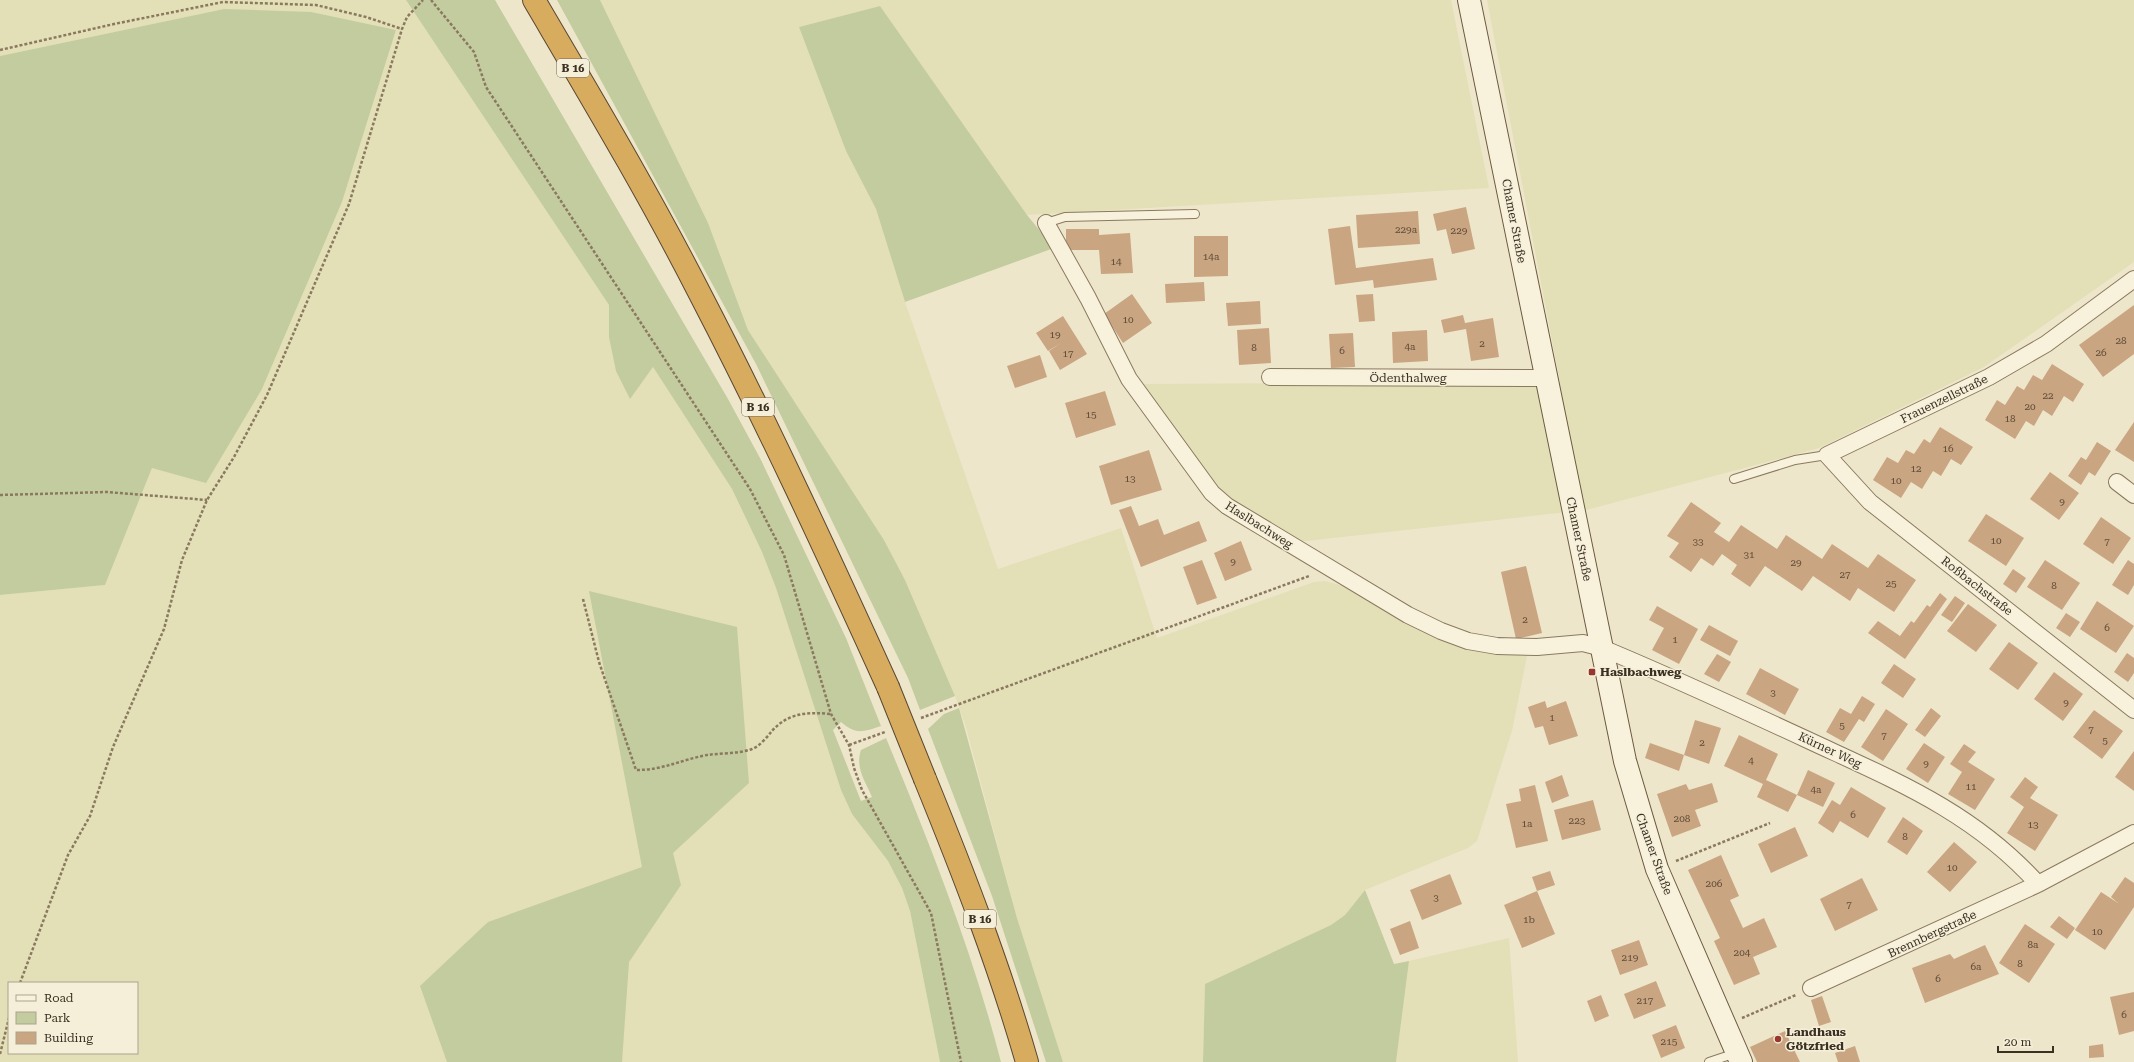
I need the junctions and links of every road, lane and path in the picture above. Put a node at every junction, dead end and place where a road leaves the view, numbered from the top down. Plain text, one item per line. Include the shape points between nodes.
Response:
1 (422, 0) edge
2 (431, 0) edge
3 (534, 0) edge
4 (1469, 0) edge
5 (402, 29) junction
6 (0, 50) edge
7 (1195, 214) dead end
8 (1046, 223) joint
9 (2134, 279) edge
10 (1270, 377) dead end
11 (1546, 378) junction
12 (1827, 455) junction
13 (1734, 479) dead end
14 (2117, 482) dead end
15 (0, 495) edge
16 (2134, 495) edge
17 (207, 500) junction
18 (1330, 568) junction
19 (583, 599) dead end
20 (1602, 648) junction
21 (2134, 710) edge
22 (831, 714) junction
23 (917, 720) dead end
24 (887, 731) dead end
25 (849, 744) junction
26 (1770, 823) dead end
27 (2134, 833) edge
28 (1657, 869) junction
29 (2038, 884) junction
30 (20, 982) edge
31 (1811, 988) joint
32 (8, 1022) edge
33 (1725, 1025) junction
34 (0, 1054) edge
35 (1739, 1057) edge
36 (961, 1062) edge
37 (1027, 1062) edge
38 (1709, 1062) edge

1 - 5 path via 407,17
2 - 22 path via 474,52 486,87 750,489 784,555
3 - 37 highway, B 16, bridge via 613,135 700,293 785,461 888,687 974,900 1007,992
4 - 11 street, Chamer Straße
5 - 6 path via 316,5 224,2
5 - 17 path via 349,204 267,395 234,457
7 - 8 lane via 1065,217
8 - 18 street, Haslbachweg via 1129,379 1212,493 1227,506
9 - 12 street, Frauenzellstraße via 2046,344 1989,377
10 - 11 street, Ödenthalweg
11 - 20 street, Chamer Straße
12 - 13 lane, Frauenzellstraße via 1795,460
12 - 21 street, Roßbachstraße via 1870,502
14 - 16 street
15 - 17 path via 107,492
17 - 30 path via 182,560 164,630 113,747 90,816 68,855
18 - 20 street, Haslbachweg via 1408,615 1468,641 1498,646 1537,647 1583,643
18 - 23 path
19 - 22 path via 599,662 636,770 655,770 706,756 752,749 763,742 776,726 793,716 806,712
20 - 28 street, Chamer Straße via 1625,761
20 - 29 street, Kürner Weg via 1782,727 1917,791 1948,808 1995,842
22 - 25 path
24 - 25 path
25 - 36 path via 862,790 931,913
26 - 28 path
27 - 29 street, Brennbergstraße
28 - 33 street, Chamer Straße
29 - 31 street, Brennbergstraße
31 - 33 path
32 - 34 path
33 - 35 street, Chamer Straße
35 - 38 lane

